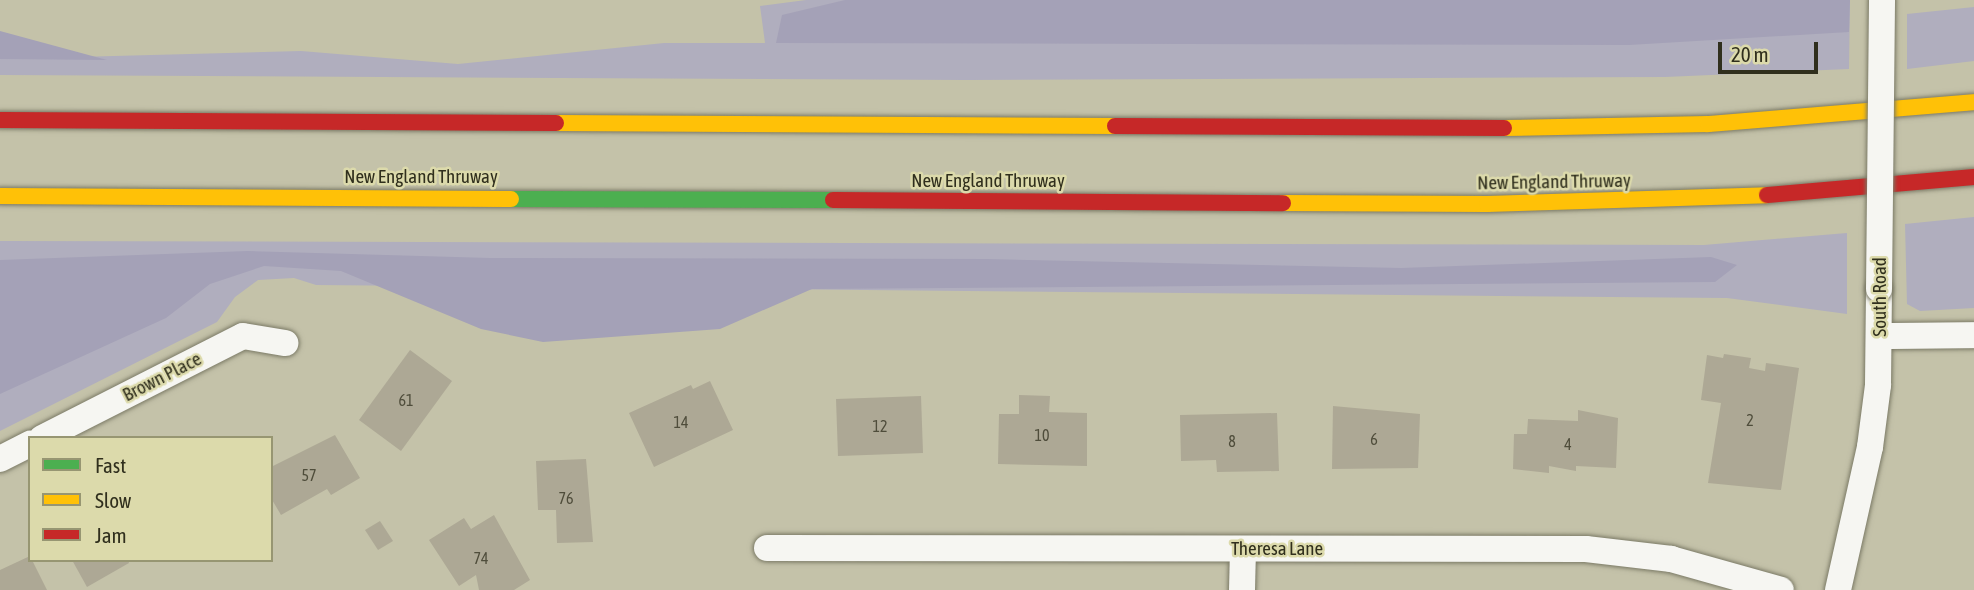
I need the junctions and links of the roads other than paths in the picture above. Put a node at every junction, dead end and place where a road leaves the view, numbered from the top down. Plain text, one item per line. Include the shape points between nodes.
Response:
1 (1882, 0) edge
2 (1974, 103) edge
3 (0, 120) edge
4 (1974, 177) edge
5 (0, 196) edge
6 (1974, 335) edge
7 (1881, 336) junction
8 (285, 343) dead end
9 (46, 436) edge
10 (28, 445) edge
11 (0, 459) edge
12 (767, 548) dead end
13 (1243, 549) junction
14 (1242, 590) edge
15 (1781, 590) edge
16 (1838, 590) edge

1 - 7 street, South Road, bridge
2 - 3 highway via 1708,124 1588,128
4 - 5 highway, New England Thruway via 1729,198 1486,204
6 - 7 street
7 - 16 street, South Road via 1870,447
8 - 9 street, Brown Place via 243,336
10 - 11 street
12 - 13 street, Theresa Lane
13 - 14 street
13 - 15 street, Theresa Lane via 1620,552 1671,559

